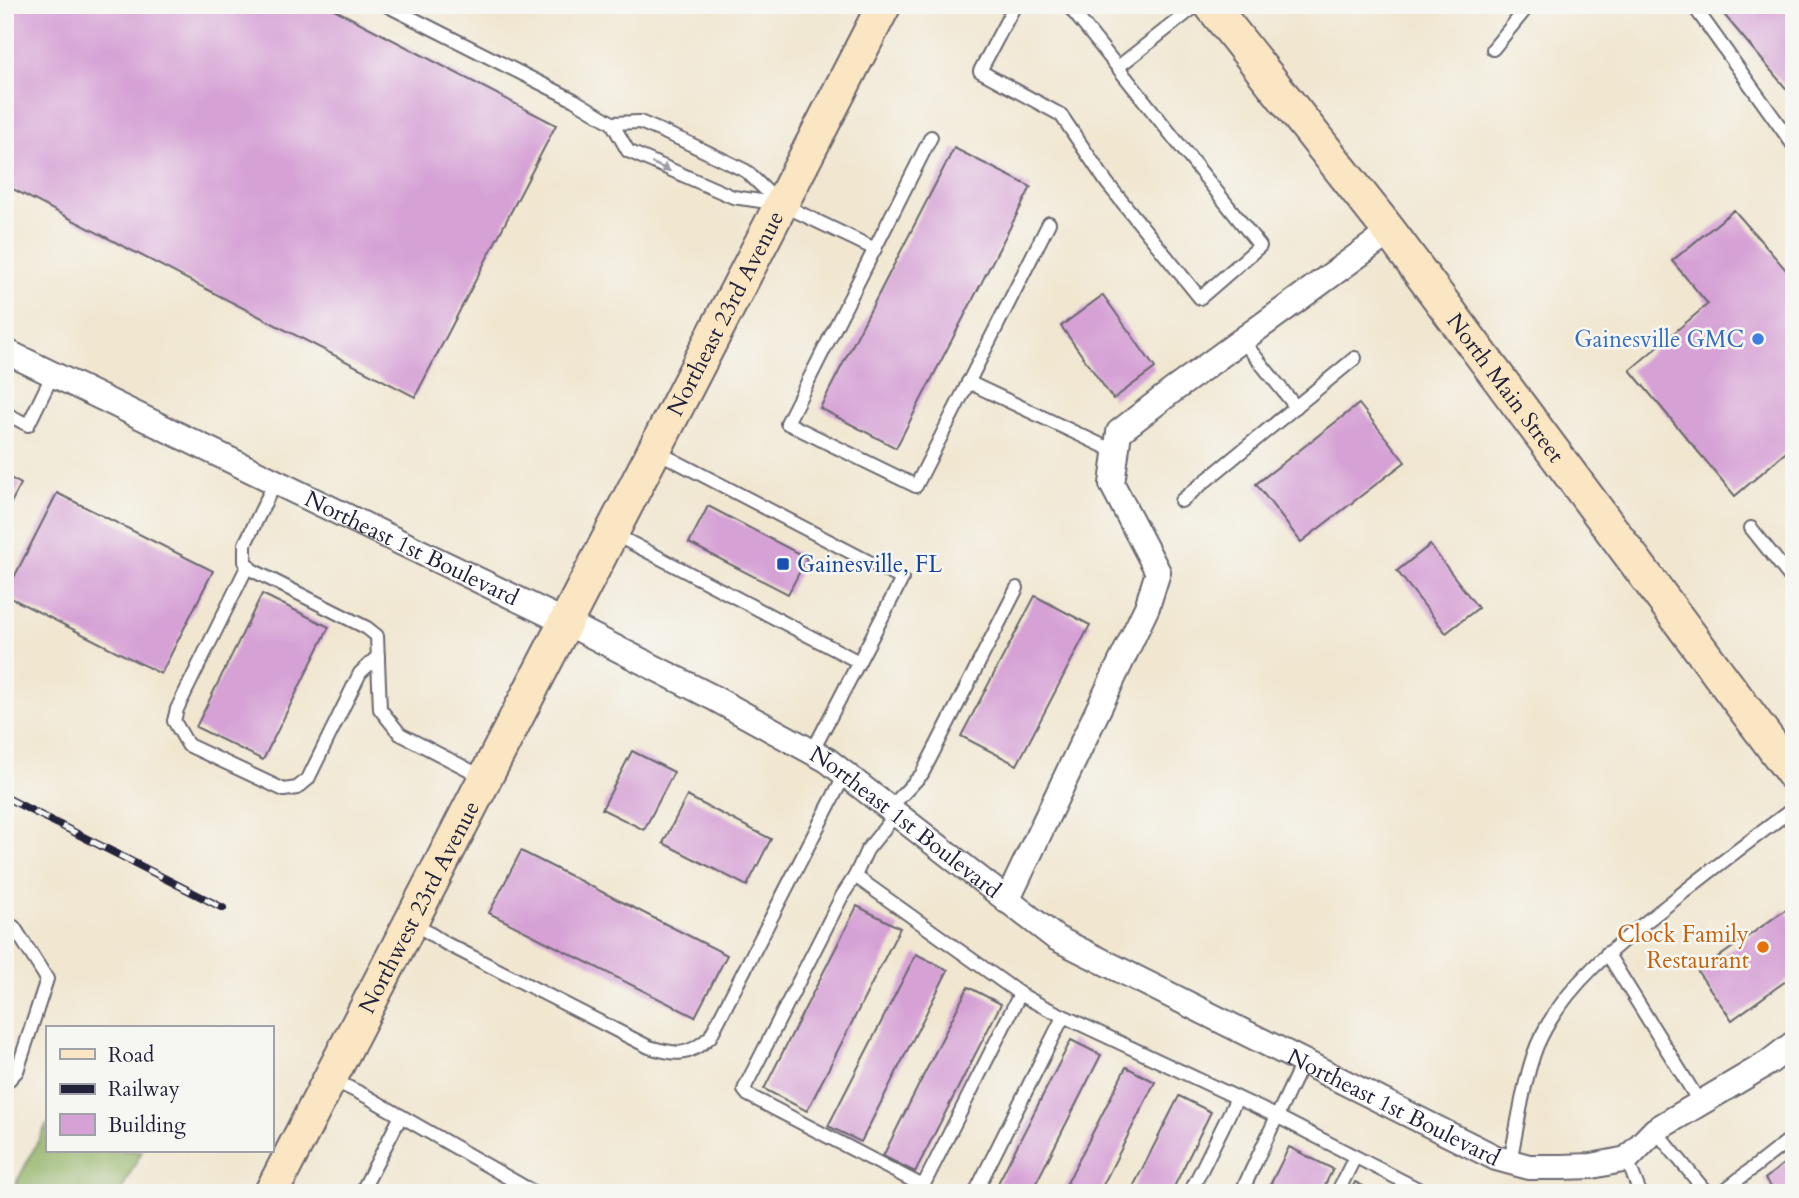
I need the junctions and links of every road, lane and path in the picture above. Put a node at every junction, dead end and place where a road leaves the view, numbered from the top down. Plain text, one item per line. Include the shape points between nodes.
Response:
1 (386, 5) edge
2 (884, 5) edge
3 (1016, 5) edge
4 (1068, 5) edge
5 (1197, 5) edge
6 (1211, 5) edge
7 (1530, 5) edge
8 (1693, 5) edge
9 (1493, 49) dead end
10 (1118, 67) junction
11 (612, 123) junction
12 (931, 137) dead end
13 (1794, 146) edge
14 (780, 204) junction
15 (1049, 223) dead end
16 (1390, 232) junction
17 (875, 249) junction
18 (1242, 340) junction
19 (5, 351) edge
20 (1355, 358) dead end
21 (53, 374) junction
22 (968, 382) junction
23 (1296, 407) junction
24 (5, 413) edge
25 (656, 451) junction
26 (1116, 452) junction
27 (275, 482) junction
28 (1181, 501) dead end
29 (1751, 528) dead end
30 (612, 533) junction
31 (248, 565) junction
32 (1794, 582) edge
33 (1017, 588) dead end
34 (565, 622) junction
35 (378, 656) junction
36 (859, 662) junction
37 (811, 752) junction
38 (845, 775) junction
39 (1794, 775) edge
40 (485, 779) junction
41 (1794, 808) edge
42 (892, 811) junction
43 (855, 876) junction
44 (1007, 901) junction
45 (412, 922) junction
46 (5, 923) edge
47 (1607, 953) junction
48 (1020, 994) junction
49 (1063, 1017) junction
50 (1794, 1043) edge
51 (1303, 1062) junction
52 (331, 1079) junction
53 (5, 1084) edge
54 (1237, 1098) junction
55 (1700, 1104) junction
56 (401, 1116) junction
57 (1276, 1116) junction
58 (1655, 1130) junction
59 (1794, 1136) edge
60 (1355, 1157) junction
61 (1627, 1159) junction
62 (1510, 1161) junction
63 (1406, 1189) edge
64 (271, 1193) edge
65 (361, 1193) edge
66 (535, 1193) edge
67 (975, 1193) edge
68 (1190, 1193) edge
69 (1241, 1193) edge
70 (1337, 1193) edge
71 (1426, 1193) edge
72 (1640, 1193) edge
73 (1707, 1193) edge
74 (1721, 1193) edge

1 - 11 lane
2 - 14 main road, Northeast 23rd Avenue
3 - 10 lane via 980,71 1061,115 1107,183 1200,298 1261,246
4 - 10 lane
5 - 10 lane
6 - 16 main road, North Main Street
7 - 9 lane
8 - 13 lane
11 - 14 lane via 640,122 682,140 746,171
11 -> 14 lane via 628,151 733,197
12 - 17 lane
14 - 17 lane
14 - 25 main road, Northeast 23rd Avenue
15 - 22 lane
16 - 18 street
16 - 39 main road, North Main Street
17 - 22 lane via 787,423 916,486
18 - 23 lane
18 - 26 street via 1119,432
19 - 21 street, Northeast 1st Boulevard
20 - 23 lane
21 - 24 lane via 28,425
21 - 27 street, Northeast 1st Boulevard
22 - 26 lane
23 - 28 lane
25 - 30 main road, Northeast 23rd Avenue
25 - 36 lane via 902,579
26 - 44 street via 1112,484 1158,572 1147,607
27 - 31 lane via 245,544
27 - 34 street, Northeast 1st Boulevard
29 - 32 lane
30 - 34 main road, Northeast 23rd Avenue
30 - 36 lane
31 - 35 lane via 366,628 377,636
31 - 35 lane via 177,709 174,721 188,745 284,790 298,788 308,779 360,673
33 - 42 lane via 922,774
34 - 37 street, Northeast 1st Boulevard
34 - 40 main road, Northwest 23rd Avenue
35 - 40 lane via 380,709 395,729
36 - 37 lane
37 - 38 street, Northeast 1st Boulevard
38 - 42 street, Northeast 1st Boulevard
38 - 45 lane via 710,1037 687,1053 649,1047
40 - 45 main road, Northwest 23rd Avenue
41 - 47 lane
42 - 43 lane
42 - 44 street, Northeast 1st Boulevard
43 - 48 lane
43 - 48 lane via 746,1085 748,1095 921,1185
44 - 51 street, Northeast 1st Boulevard via 1056,938
45 - 52 main road, Northwest 23rd Avenue
46 - 53 lane via 15,927 47,979 17,1071
47 - 55 lane
47 - 62 lane via 1556,1010 1540,1038
48 - 49 lane
49 - 54 lane
49 - 67 lane
50 - 55 street
51 - 57 lane
51 - 62 street, Northeast 1st Boulevard
52 - 56 lane
52 - 64 main road, Northwest 23rd Avenue
54 - 57 lane
54 - 68 lane
55 - 58 street
56 - 65 lane
56 - 66 lane
57 - 60 lane
57 - 69 lane
58 - 61 street
58 - 73 lane
59 - 74 lane
60 - 63 lane
60 - 70 lane
61 - 62 street, Northeast 1st Boulevard via 1562,1167 1529,1167
61 - 72 lane
63 - 71 lane

